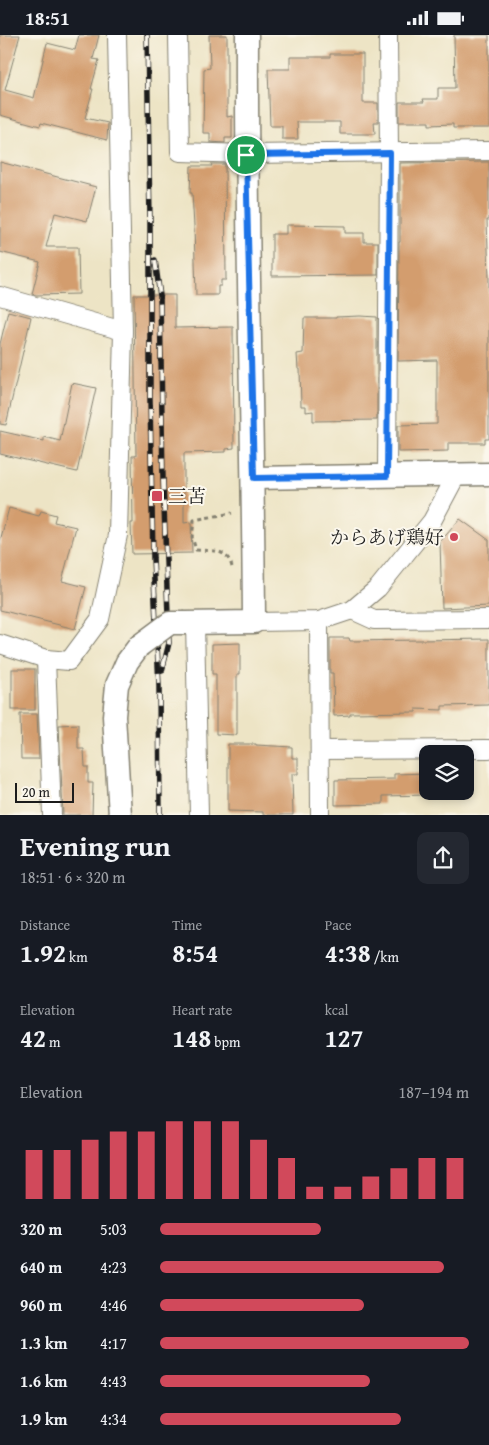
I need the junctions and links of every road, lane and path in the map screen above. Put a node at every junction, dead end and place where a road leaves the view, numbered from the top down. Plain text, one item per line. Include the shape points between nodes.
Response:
1 (117, 35) edge
2 (178, 35) edge
3 (247, 35) edge
4 (388, 35) edge
5 (489, 151) edge
6 (390, 153) junction
7 (246, 155) junction
8 (0, 296) edge
9 (123, 331) junction
10 (489, 474) edge
11 (457, 475) junction
12 (387, 476) junction
13 (254, 478) junction
14 (234, 512) dead end
15 (232, 569) dead end
16 (352, 610) junction
17 (489, 619) edge
18 (320, 621) junction
19 (254, 622) junction
20 (190, 623) junction
21 (0, 644) edge
22 (46, 659) junction
23 (489, 749) edge
24 (320, 751) junction
25 (52, 815) edge
26 (120, 815) edge
27 (200, 815) edge
28 (320, 815) edge

1 - 9 street
2 - 7 street via 180,152
3 - 7 street
4 - 6 street
5 - 6 street
6 - 7 street
6 - 12 street
7 - 13 street
8 - 9 street
9 - 22 street via 118,535 100,619 69,661
10 - 11 street
11 - 12 street
11 - 16 street via 432,521 378,588
12 - 13 street
13 - 19 street
14 - 15 path via 194,520 192,537 196,550 221,552 230,559
16 - 17 street via 374,619
16 - 18 street
18 - 19 street
18 - 24 street
19 - 20 street
20 - 26 street, bridge via 170,623 138,646 117,685 114,715
20 - 27 street
21 - 22 street
22 - 25 street
23 - 24 street
24 - 28 street

